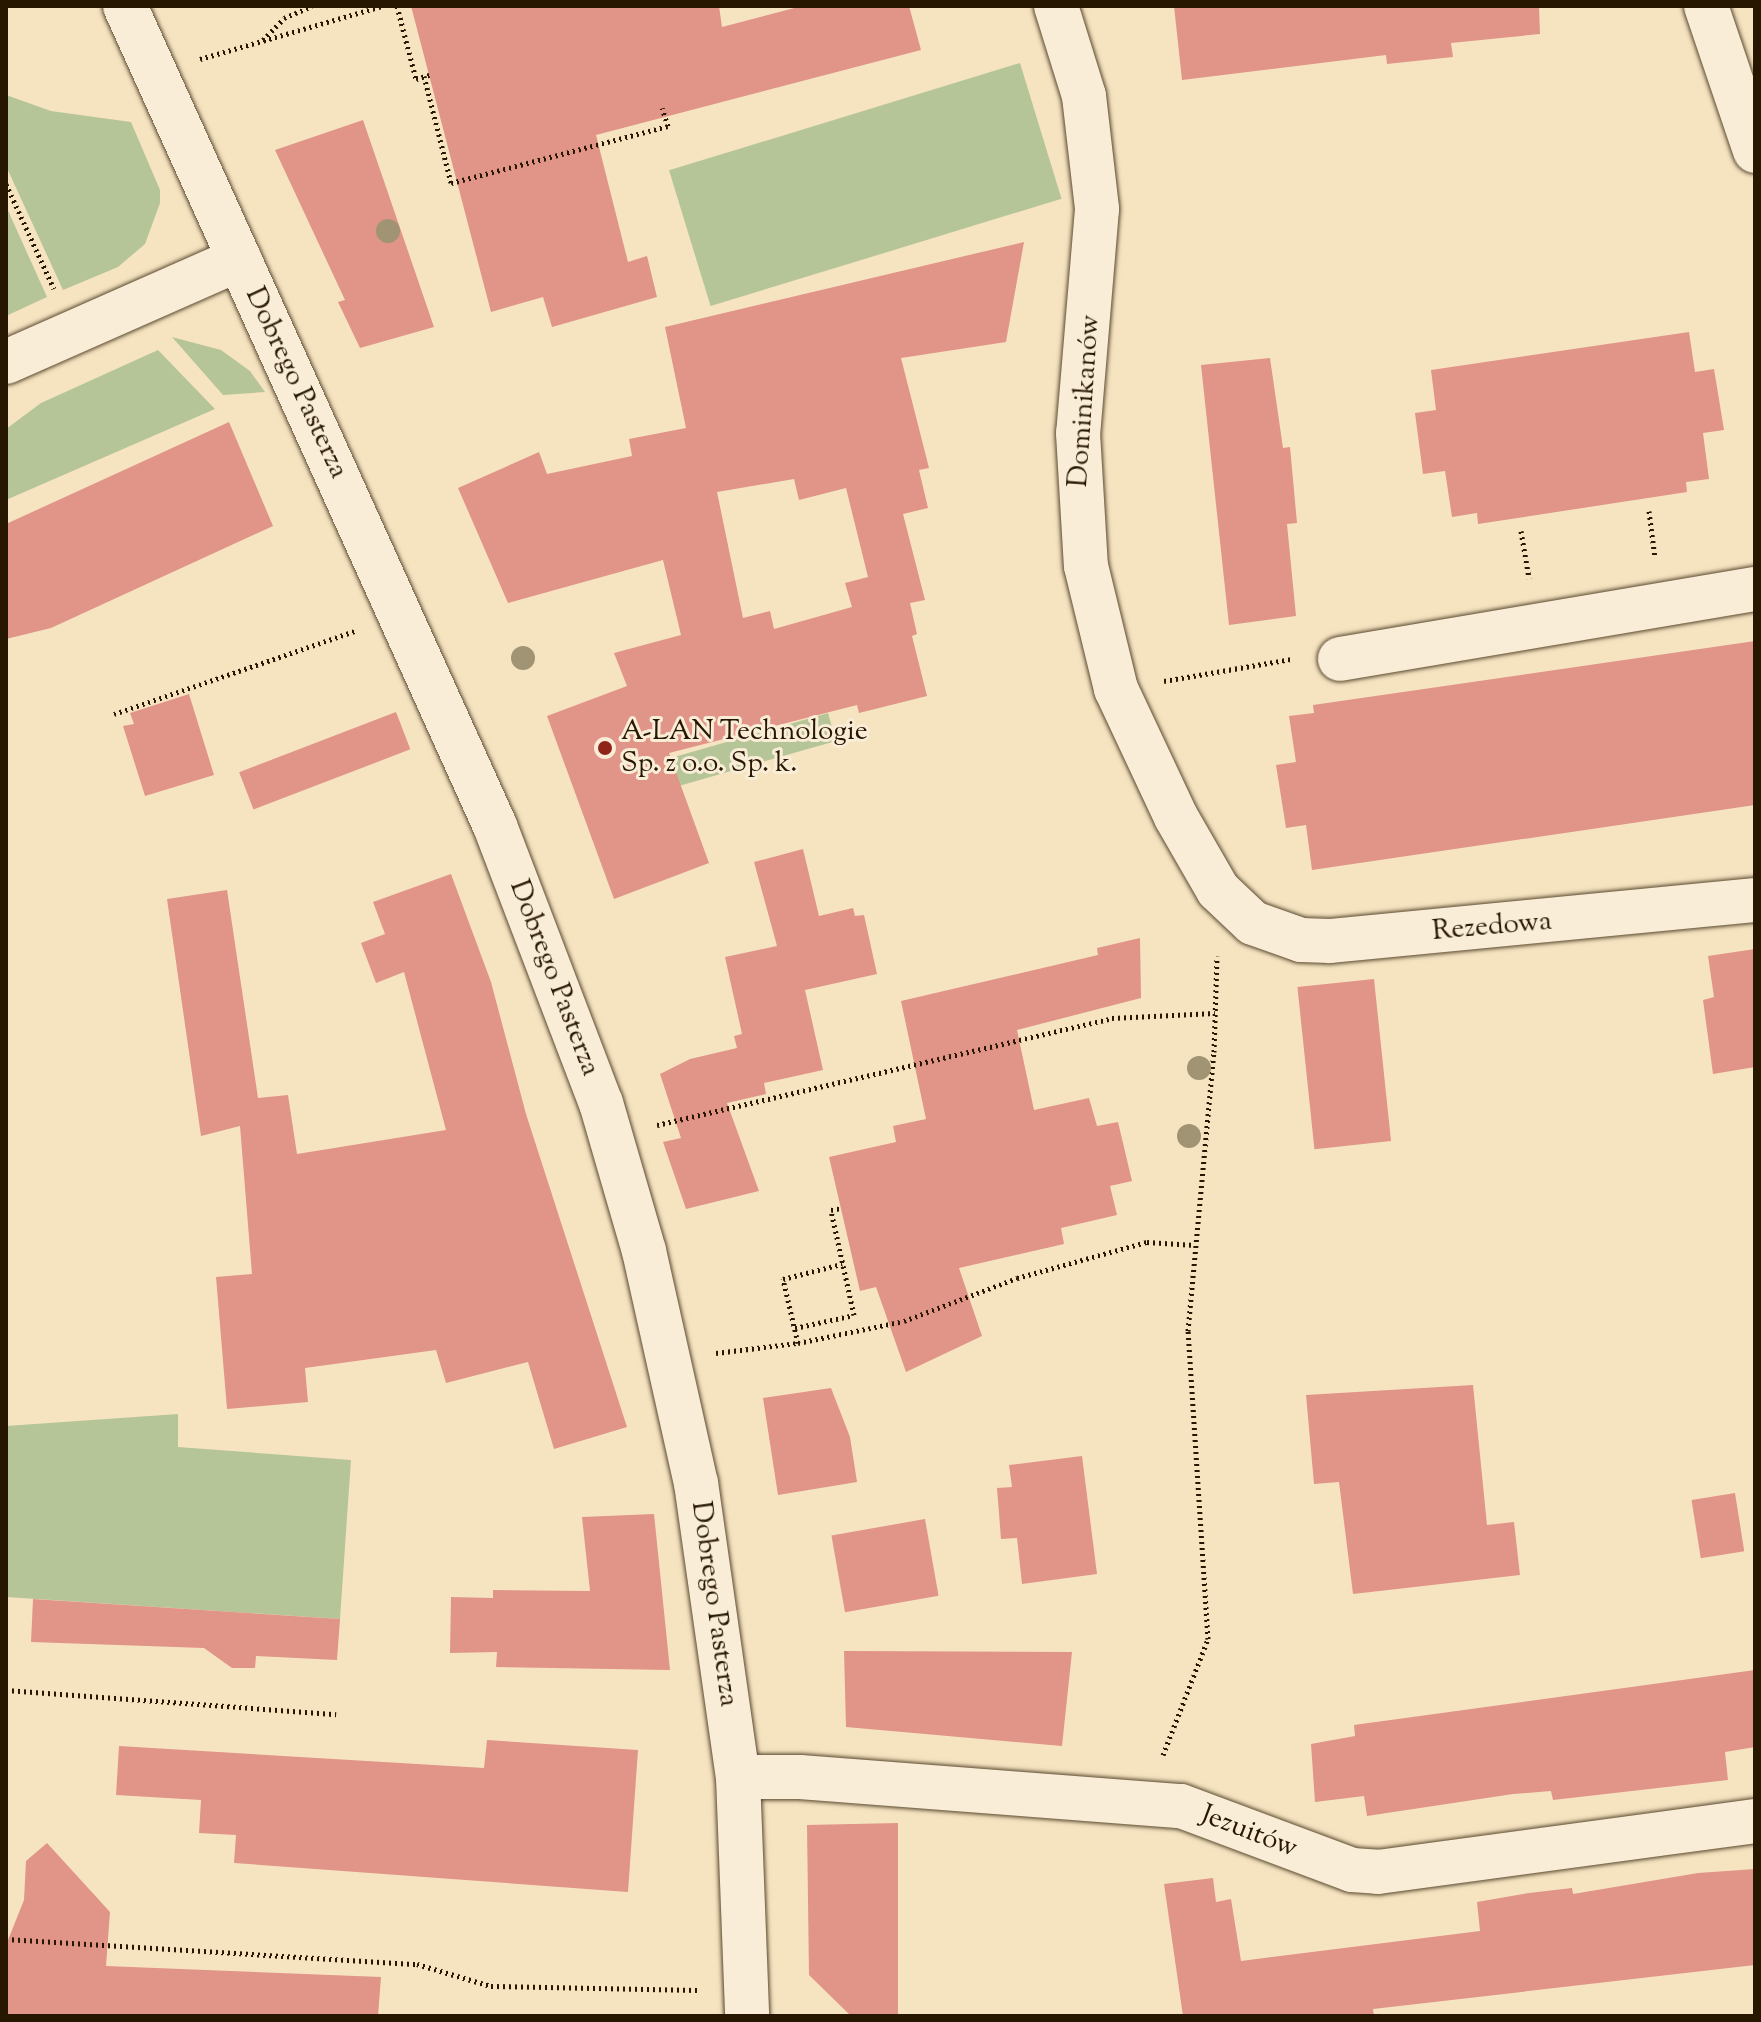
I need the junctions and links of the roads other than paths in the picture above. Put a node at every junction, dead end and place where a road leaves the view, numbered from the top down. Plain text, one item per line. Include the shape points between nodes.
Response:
1 (125, 6) edge
2 (1056, 6) edge
3 (1706, 6) edge
4 (1755, 151) edge
5 (239, 259) junction
6 (6, 362) edge
7 (1755, 589) edge
8 (1340, 659) road end
9 (1755, 900) edge
10 (1235, 911) joint
11 (738, 1777) junction
12 (1755, 1821) edge
13 (730, 2003) edge

1 - 5 street, Dobrego Pasterza
2 - 10 street, Dominikanów via 1084,96 1097,209 1078,433 1079,504 1097,622 1116,689 1183,829
3 - 4 street
5 - 6 street
5 - 11 street, Dobrego Pasterza via 495,826 601,1103 644,1251 696,1483
7 - 8 street
9 - 10 street, Rezedowa via 1330,941 1275,932
11 - 12 street, Jezuitów via 800,1777 1181,1806 1341,1866 1378,1872
11 - 13 street, Dobrego Pasterza

